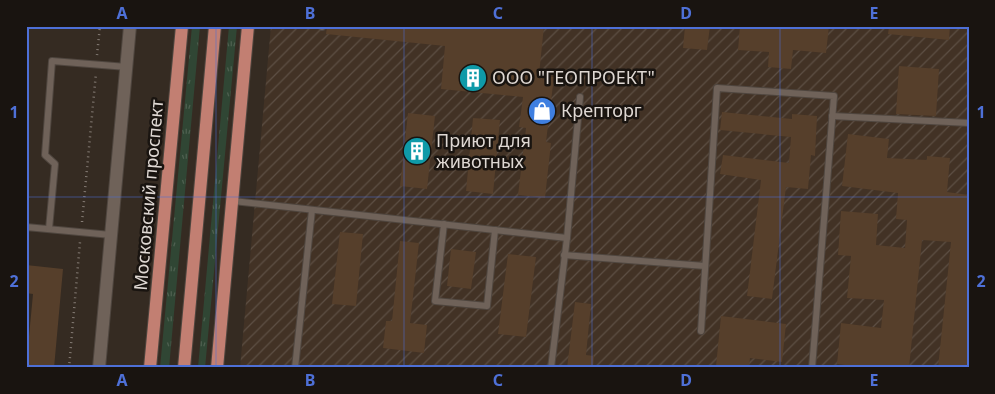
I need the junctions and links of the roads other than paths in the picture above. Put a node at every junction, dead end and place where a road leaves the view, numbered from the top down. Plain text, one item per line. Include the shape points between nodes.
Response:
1 (130, 26) edge
2 (182, 26) edge
3 (216, 26) edge
4 (248, 26) edge
5 (126, 67) junction
6 (580, 97) dead end
7 (832, 116) junction
8 (969, 123) edge
9 (232, 201) junction
10 (312, 210) junction
11 (444, 224) junction
12 (26, 227) edge
13 (49, 229) junction
14 (495, 230) junction
15 (111, 235) junction
16 (566, 238) junction
17 (564, 256) junction
18 (705, 266) junction
19 (702, 332) dead end
20 (99, 368) edge
21 (150, 368) edge
22 (184, 368) edge
23 (217, 368) edge
24 (295, 368) edge
25 (550, 368) edge
26 (812, 368) edge

1 - 5 street
2 - 21 main road, Московский проспект
3 - 22 main road
4 - 9 main road
5 - 13 lane via 52,61 45,155 55,164
5 - 15 street
6 - 16 lane
7 - 8 lane
7 - 18 lane via 834,96 717,88
7 - 26 lane
9 - 10 lane
9 - 23 main road
10 - 11 lane
10 - 24 lane
11 - 14 lane
11 - 14 lane via 435,300 487,306
12 - 13 lane
13 - 15 lane
14 - 16 lane
15 - 20 street
16 - 17 lane
17 - 18 lane
17 - 25 lane
18 - 19 lane

